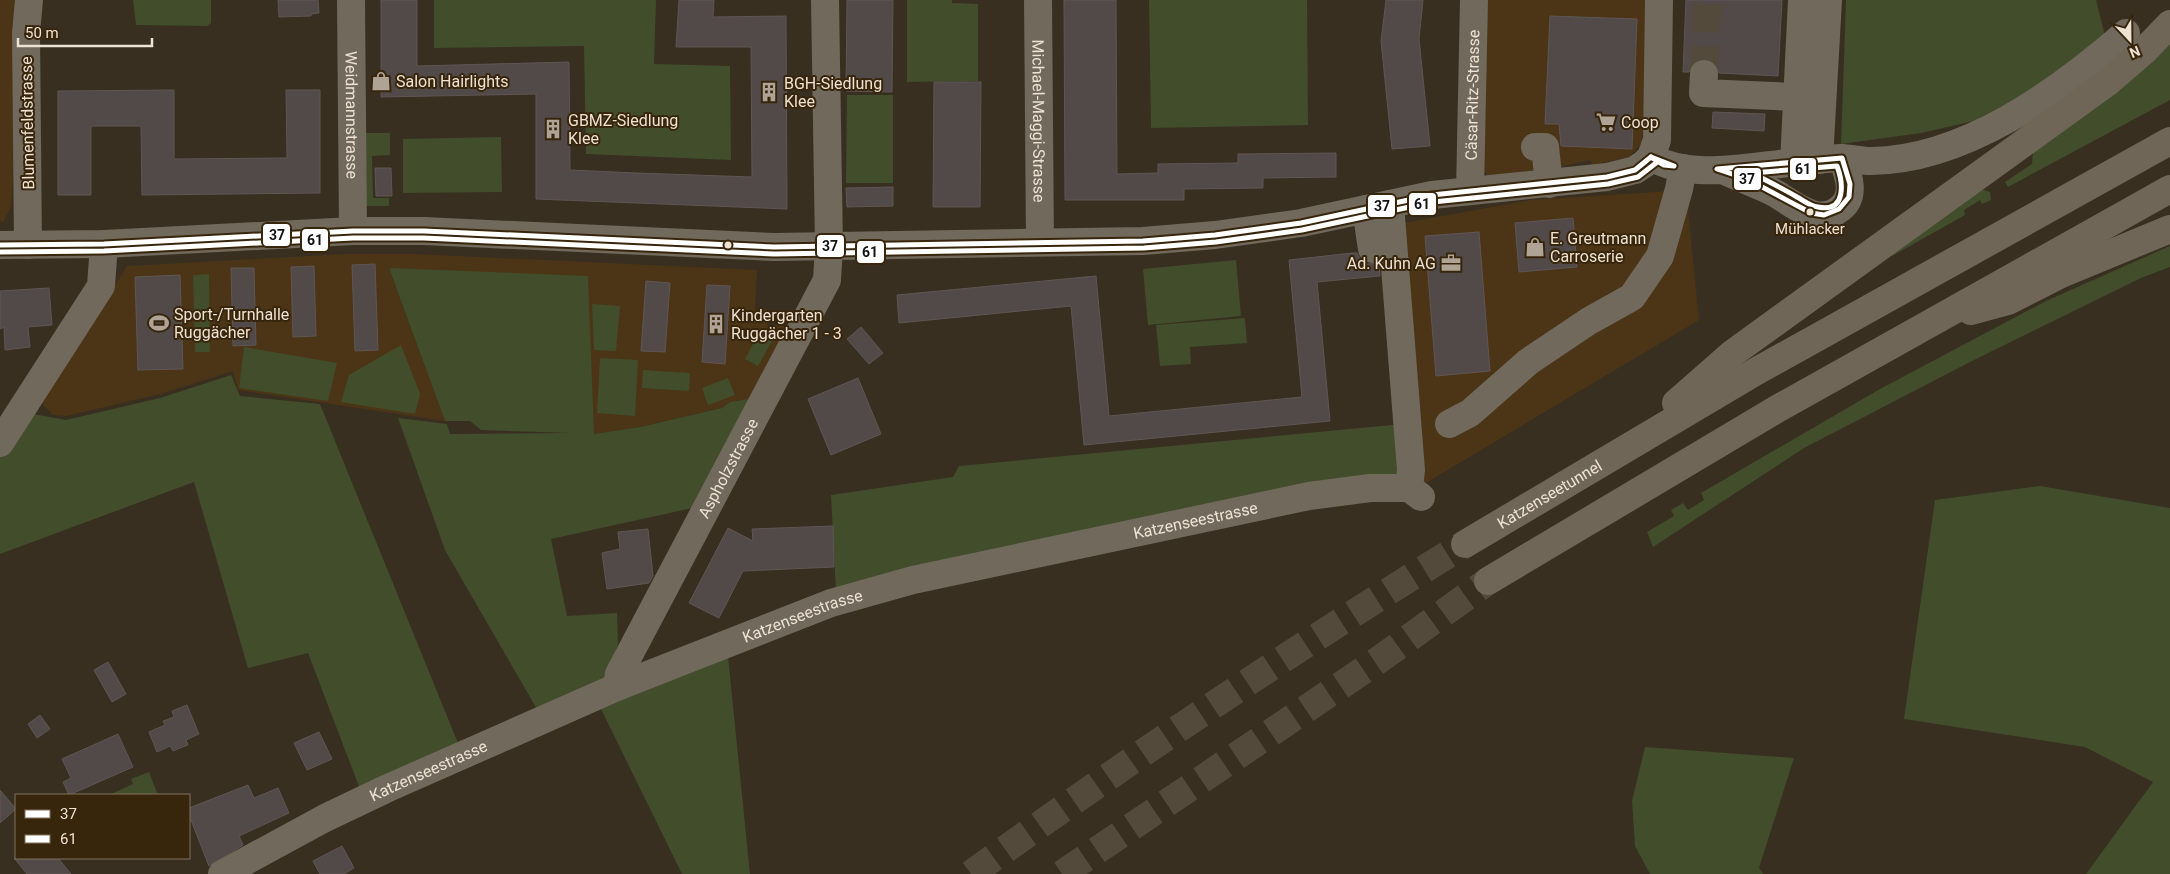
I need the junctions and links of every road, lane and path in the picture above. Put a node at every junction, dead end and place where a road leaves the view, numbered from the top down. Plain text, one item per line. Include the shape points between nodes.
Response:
1 (29, 0) edge
2 (351, 0) edge
3 (825, 0) edge
4 (1038, 0) edge
5 (1659, 0) edge
6 (1802, 0) edge
7 (1828, 0) edge
8 (1479, 13) edge
9 (2170, 24) edge
10 (2126, 32) dead end
11 (1703, 83) dead end
12 (1798, 97) junction
13 (2170, 141) edge
14 (1535, 148) dead end
15 (1651, 157) junction
16 (1818, 160) junction
17 (1683, 168) junction
18 (1721, 169) junction
19 (1549, 184) junction
20 (2170, 189) edge
21 (1470, 191) junction
22 (1378, 207) junction
23 (2170, 230) edge
24 (353, 231) junction
25 (1040, 242) junction
26 (104, 244) junction
27 (0, 245) edge
28 (28, 245) junction
29 (828, 247) junction
30 (1372, 249) dead end
31 (1929, 322) junction
32 (1449, 424) dead end
33 (0, 443) edge
34 (1632, 443) junction
35 (1465, 544) tunnel mouth
36 (1488, 581) tunnel mouth
37 (617, 687) junction
38 (222, 874) edge

1 - 28 street, Blumenfeldstrasse via 26,33
2 - 24 street, Weidmannstrasse
3 - 29 street, Aspholzstrasse
4 - 25 street, Michael-Maggi-Strasse
5 - 15 street via 1657,140
6 - 12 street
7 - 16 street
8 - 21 street, Cäsar-Ritz-Strasse
9 - 34 highway via 2138,57 2088,97 1733,353
10 - 16 street via 2050,92 1965,140 1914,155 1871,161
11 - 12 street
12 - 16 street
13 - 34 highway via 1840,323
14 - 19 street via 1545,147
15 - 17 street via 1664,165
15 - 19 street via 1635,170 1620,175
16 - 18 street
16 - 18 street via 1849,178 1850,192 1846,204 1827,215 1810,212
17 - 18 street
17 - 32 street via 1660,256 1632,297 1528,362 1470,414
19 - 21 street
20 - 31 highway
21 - 22 street
22 - 25 street via 1301,223 1214,235 1143,241
22 - 30 street
22 - 37 street, Katzenseestrasse via 1415,493 1370,488 1309,496 913,580 831,602
23 - 31 highway via 2061,274 2008,301
24 - 26 street
24 - 29 street
25 - 29 street
26 - 28 street
26 - 33 street via 101,286
27 - 28 street
29 - 37 street, Aspholzstrasse via 826,280 619,674
31 - 36 highway via 1697,455
34 - 35 highway, Katzenseetunnel
37 - 38 street, Katzenseestrasse via 388,788

